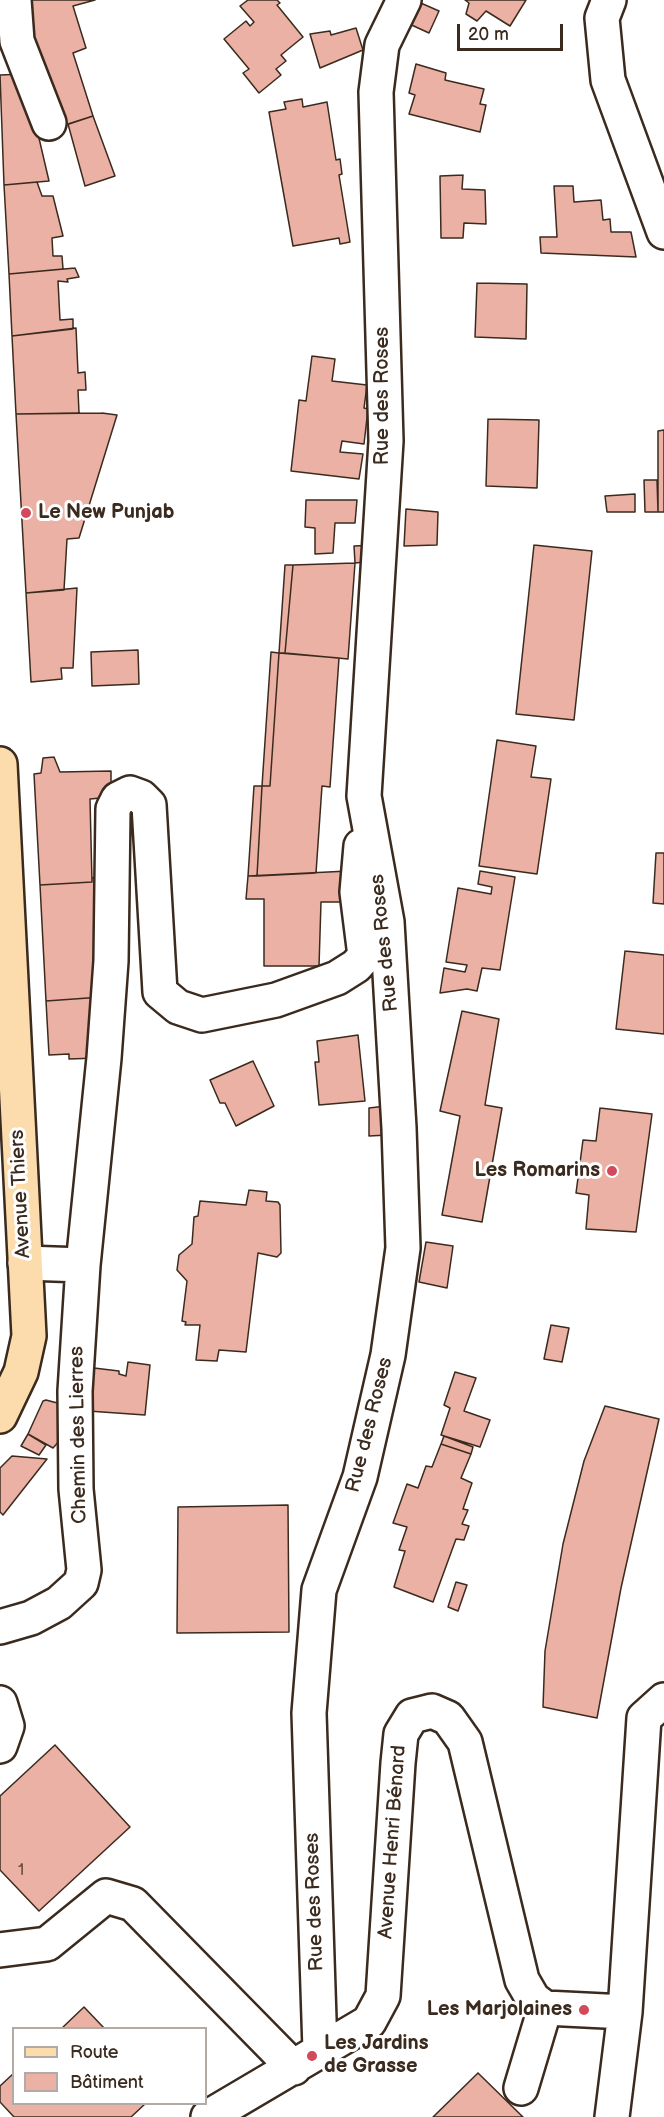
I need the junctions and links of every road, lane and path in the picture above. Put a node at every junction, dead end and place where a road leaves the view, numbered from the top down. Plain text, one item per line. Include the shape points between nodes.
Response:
1 (14, 0) edge
2 (404, 0) edge
3 (609, 0) edge
4 (48, 123) dead end
5 (664, 232) edge
6 (0, 764) edge
7 (364, 796) junction
8 (25, 1263) junction
9 (83, 1265) junction
10 (0, 1416) edge
11 (0, 1627) edge
12 (664, 1700) edge
13 (0, 1703) edge
14 (0, 1746) edge
15 (0, 1950) edge
16 (545, 2008) junction
17 (625, 2012) junction
18 (307, 2059) junction
19 (521, 2088) dead end
20 (208, 2117) edge
21 (612, 2117) edge

1 - 4 street via 17,40
2 - 7 street, Rue des Roses via 382,45 376,92 386,441
3 - 5 street via 602,18 608,80
6 - 8 main road, Avenue Thiers
7 - 9 street, Rue des Roses via 357,892 365,956 337,978 296,993 202,1015 178,1007 160,992 149,805 130,793 118,799 113,809 111,962 104,1058
7 - 18 street, Rue des Roses via 387,922 403,1248 388,1355 360,1476 319,1590 309,1713
8 - 9 street
8 - 10 main road, Avenue Thiers via 28,1336 21,1372
9 - 11 street, Chemin des Lierres via 75,1402 76,1489 84,1570 81,1583 59,1603
12 - 17 street via 644,1718
13 - 14 street via 7,1726
15 - 18 street via 47,1944 106,1896 133,1904
16 - 17 street
16 - 18 street, Avenue Henri Bénard via 533,1999 522,1980 465,1742 448,1718 432,1711 412,1716 401,1734 383,1996 369,2022
16 - 19 street
17 - 21 street
18 - 20 street, Avenue Henri Bénard

